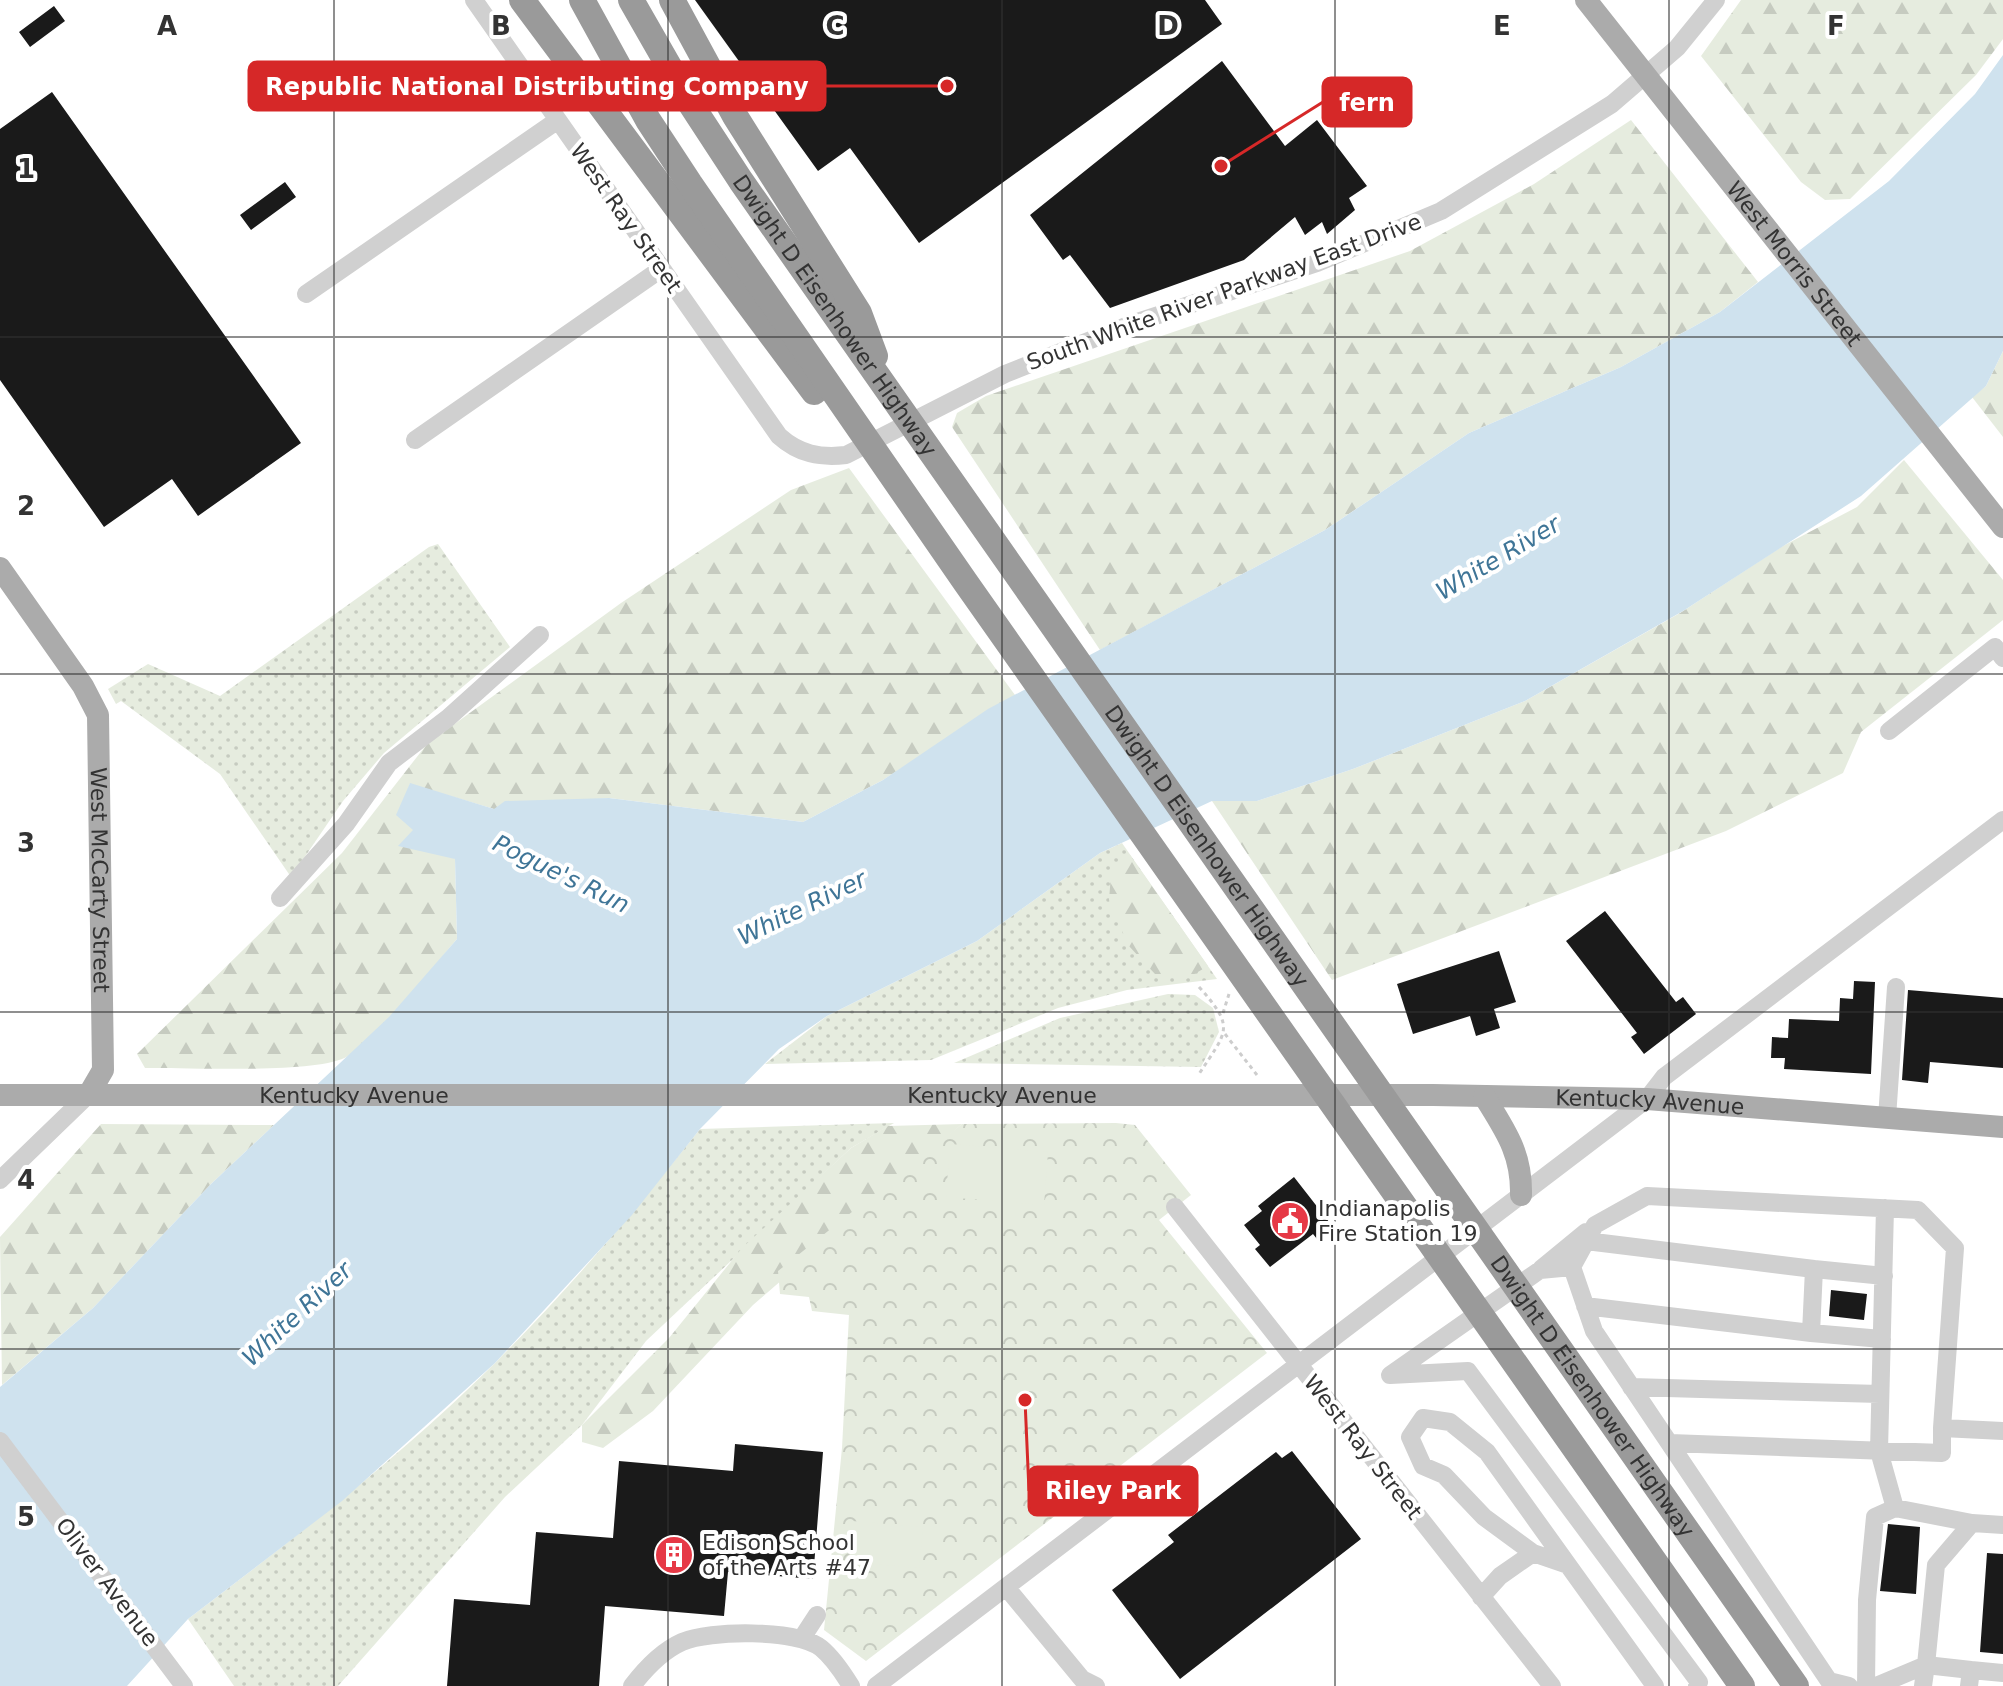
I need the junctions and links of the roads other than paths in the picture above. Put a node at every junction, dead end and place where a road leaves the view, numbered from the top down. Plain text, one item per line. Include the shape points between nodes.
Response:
1 (474, 0) edge
2 (582, 0) edge
3 (631, 0) edge
4 (672, 0) edge
5 (1586, 0) edge
6 (1716, 0) edge
7 (528, 8) edge
8 (1646, 76) junction
9 (558, 120) junction
10 (661, 269) junction
11 (306, 294) dead end
12 (889, 393) junction
13 (779, 436) joint
14 (415, 440) dead end
15 (2003, 527) edge
16 (2, 577) edge
17 (966, 583) junction
18 (540, 635) dead end
19 (2003, 658) edge
20 (1889, 731) dead end
21 (2003, 820) edge
22 (280, 898) dead end
23 (1896, 987) dead end
24 (89, 1094) junction
25 (0, 1095) edge
26 (1484, 1096) junction
27 (1647, 1099) junction
28 (1887, 1118) junction
29 (2003, 1127) edge
30 (0, 1180) edge
31 (1521, 1195) junction
32 (1175, 1207) dead end
33 (1885, 1208) junction
34 (1590, 1233) junction
35 (1572, 1267) junction
36 (1814, 1269) junction
37 (1540, 1270) junction
38 (1884, 1276) junction
39 (1585, 1306) junction
40 (1811, 1333) junction
41 (1882, 1339) junction
42 (1297, 1365) junction
43 (1631, 1387) junction
44 (1880, 1394) junction
45 (1942, 1428) junction
46 (2003, 1431) edge
47 (0, 1441) edge
48 (1670, 1443) junction
49 (1879, 1451) junction
50 (1895, 1508) junction
51 (1972, 1523) junction
52 (2003, 1525) edge
53 (1533, 1553) junction
54 (1568, 1565) junction
55 (1006, 1587) junction
56 (1481, 1597) junction
57 (817, 1615) dead end
58 (802, 1638) junction
59 (1926, 1665) junction
60 (2003, 1673) edge
61 (1970, 1678) edge
62 (184, 1686) edge
63 (632, 1686) edge
64 (851, 1686) edge
65 (876, 1686) edge
66 (1096, 1686) edge
67 (1552, 1686) edge
68 (1655, 1686) edge
69 (1697, 1686) edge
70 (1742, 1686) edge
71 (1796, 1686) edge
72 (1849, 1686) edge
73 (1866, 1686) edge
74 (1876, 1686) edge
75 (1923, 1686) edge

1 - 9 street, West Ray Street
2 - 17 highway, Dwight D Eisenhower Highway via 683,174
3 - 12 highway, Dwight D Eisenhower Highway via 720,149
4 - 12 highway via 735,116 859,313
5 - 8 main road, West Morris Street
6 - 8 street, South White River Parkway East Drive
7 - 17 highway via 779,347
8 - 13 street, South White River Parkway East Drive via 1475,193 1404,229 1017,369 846,455 809,454
8 - 15 main road, West Morris Street
9 - 10 street, West Ray Street
9 - 11 street
10 - 13 street, West Ray Street
10 - 14 street
12 - 71 highway, Dwight D Eisenhower Highway
16 - 24 main road, West McCarty Street via 83,686 98,715 103,1070
17 - 70 highway, Dwight D Eisenhower Highway
18 - 22 street via 389,763 346,824
19 - 20 street via 1995,647
21 - 27 street via 1664,1077
23 - 28 street
24 - 25 main road, Kentucky Avenue
24 - 26 main road, Kentucky Avenue
24 - 30 street, West McCarty Street
26 - 27 main road, Kentucky Avenue
26 - 31 main road via 1512,1138
27 - 28 main road, Kentucky Avenue
27 - 31 street
28 - 29 main road, Kentucky Avenue
31 - 42 street
32 - 42 street, West Ray Street
33 - 34 street via 1647,1196
33 - 38 street
33 - 45 street via 1918,1210 1955,1248
34 - 35 street
34 - 36 street
34 - 37 street
35 - 37 street
35 - 39 street
36 - 38 street
36 - 40 street
37 - 69 street via 1390,1375 1468,1371
38 - 41 street
39 - 40 street
39 - 43 street via 1594,1331
40 - 41 street
41 - 44 street
42 - 55 street
42 - 56 street, West Ray Street
43 - 44 street
43 - 48 street
44 - 49 street
45 - 46 street
45 - 49 street via 1942,1453
47 - 62 street, Oliver Avenue
48 - 49 street
48 - 72 street via 1829,1681
49 - 50 street
50 - 51 street
50 - 73 street via 1875,1517
51 - 52 street
51 - 59 street via 1936,1565
53 - 54 street
53 - 54 street via 1484,1517 1444,1475 1423,1466 1410,1437 1423,1418 1450,1422 1487,1452
53 - 56 street
54 - 68 street
55 - 65 street
55 - 66 street via 1082,1679
56 - 67 street, West Ray Street
57 - 58 street
58 - 63 street via 727,1633 683,1642 646,1667
58 - 64 street via 820,1647
59 - 61 street
59 - 74 street
59 - 75 street
60 - 61 street

